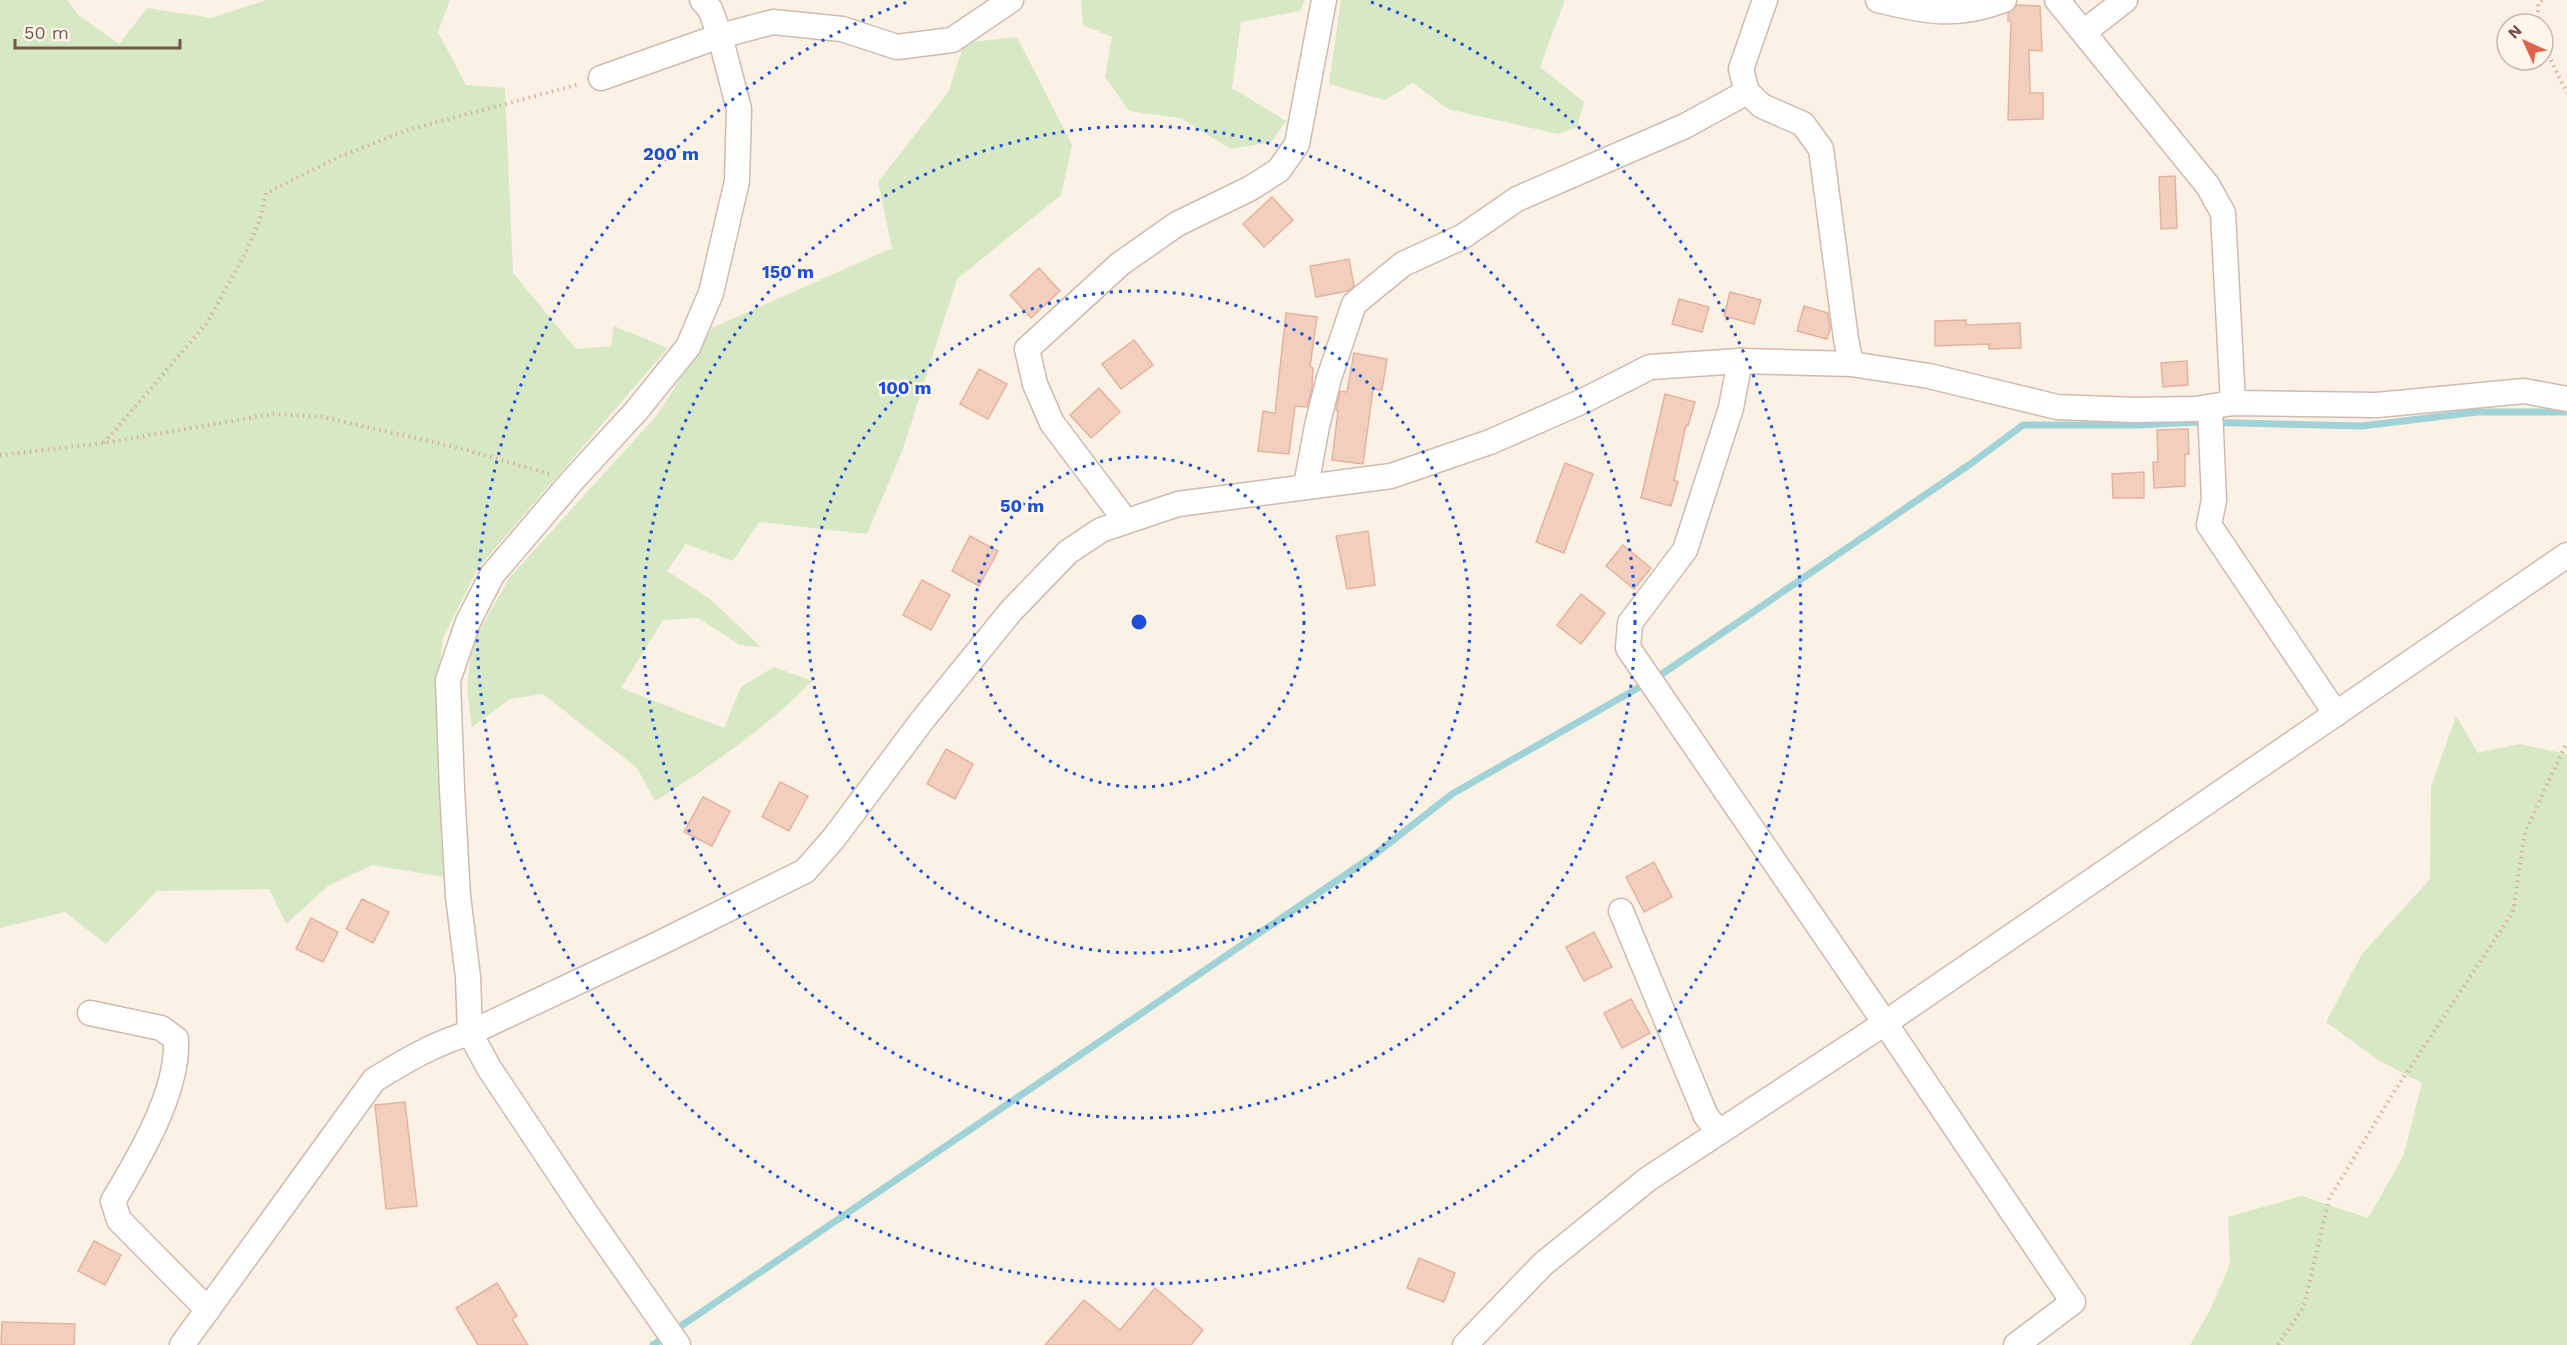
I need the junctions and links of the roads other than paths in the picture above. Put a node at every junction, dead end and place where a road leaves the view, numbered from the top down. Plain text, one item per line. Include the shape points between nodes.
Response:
1 (702, 0) edge
2 (1011, 0) edge
3 (1324, 0) edge
4 (1765, 0) edge
5 (1878, 0) edge
6 (2004, 0) edge
7 (2056, 0) edge
8 (2125, 0) edge
9 (2084, 32) junction
10 (720, 36) junction
11 (601, 78) road end
12 (1747, 93) junction
13 (1740, 361) junction
14 (1851, 364) junction
15 (2567, 399) edge
16 (2222, 405) junction
17 (1306, 486) junction
18 (1125, 520) junction
19 (2567, 555) edge
20 (2336, 714) junction
21 (1621, 911) dead end
22 (90, 1014) dead end
23 (1885, 1023) junction
24 (470, 1033) junction
25 (1719, 1131) junction
26 (208, 1310) junction
27 (182, 1345) edge
28 (678, 1345) edge
29 (1465, 1345) edge
30 (2016, 1345) edge

1 - 10 street via 710,9
2 - 10 street via 952,40 897,47 842,29 773,22
3 - 18 street via 1297,144 1279,170 1177,224 1120,264 1027,349 1035,384 1052,423
4 - 12 street via 1741,69
5 - 6 street via 1925,11 1968,11
7 - 9 street
8 - 9 street
9 - 16 street via 2208,186 2223,213
10 - 11 street
10 - 24 street via 739,109 737,181 711,293 688,347 492,575 468,622 448,680 458,896
12 - 14 street via 1762,106 1803,124 1821,149
12 - 17 street via 1685,126 1517,199 1462,237 1403,264 1354,304 1327,388
13 - 14 street
13 - 17 street via 1650,367 1490,442 1391,476
13 - 23 street via 1731,408 1685,550 1630,623 1628,648
14 - 16 street via 1929,376 2057,407 2134,410
15 - 16 street via 2524,391 2377,405
16 - 20 street via 2210,525
17 - 18 street via 1178,504
18 - 24 street via 1101,530 1068,552 1011,611 805,871
19 - 20 street
20 - 23 street
21 - 25 street via 1707,1116
22 - 26 street via 160,1028 176,1040 177,1059 149,1142 113,1201 119,1220
23 - 25 street
23 - 30 street via 2073,1302
24 - 26 street via 404,1061 374,1080
24 - 28 street via 578,1202
25 - 29 street via 1648,1179 1544,1264
26 - 27 street

